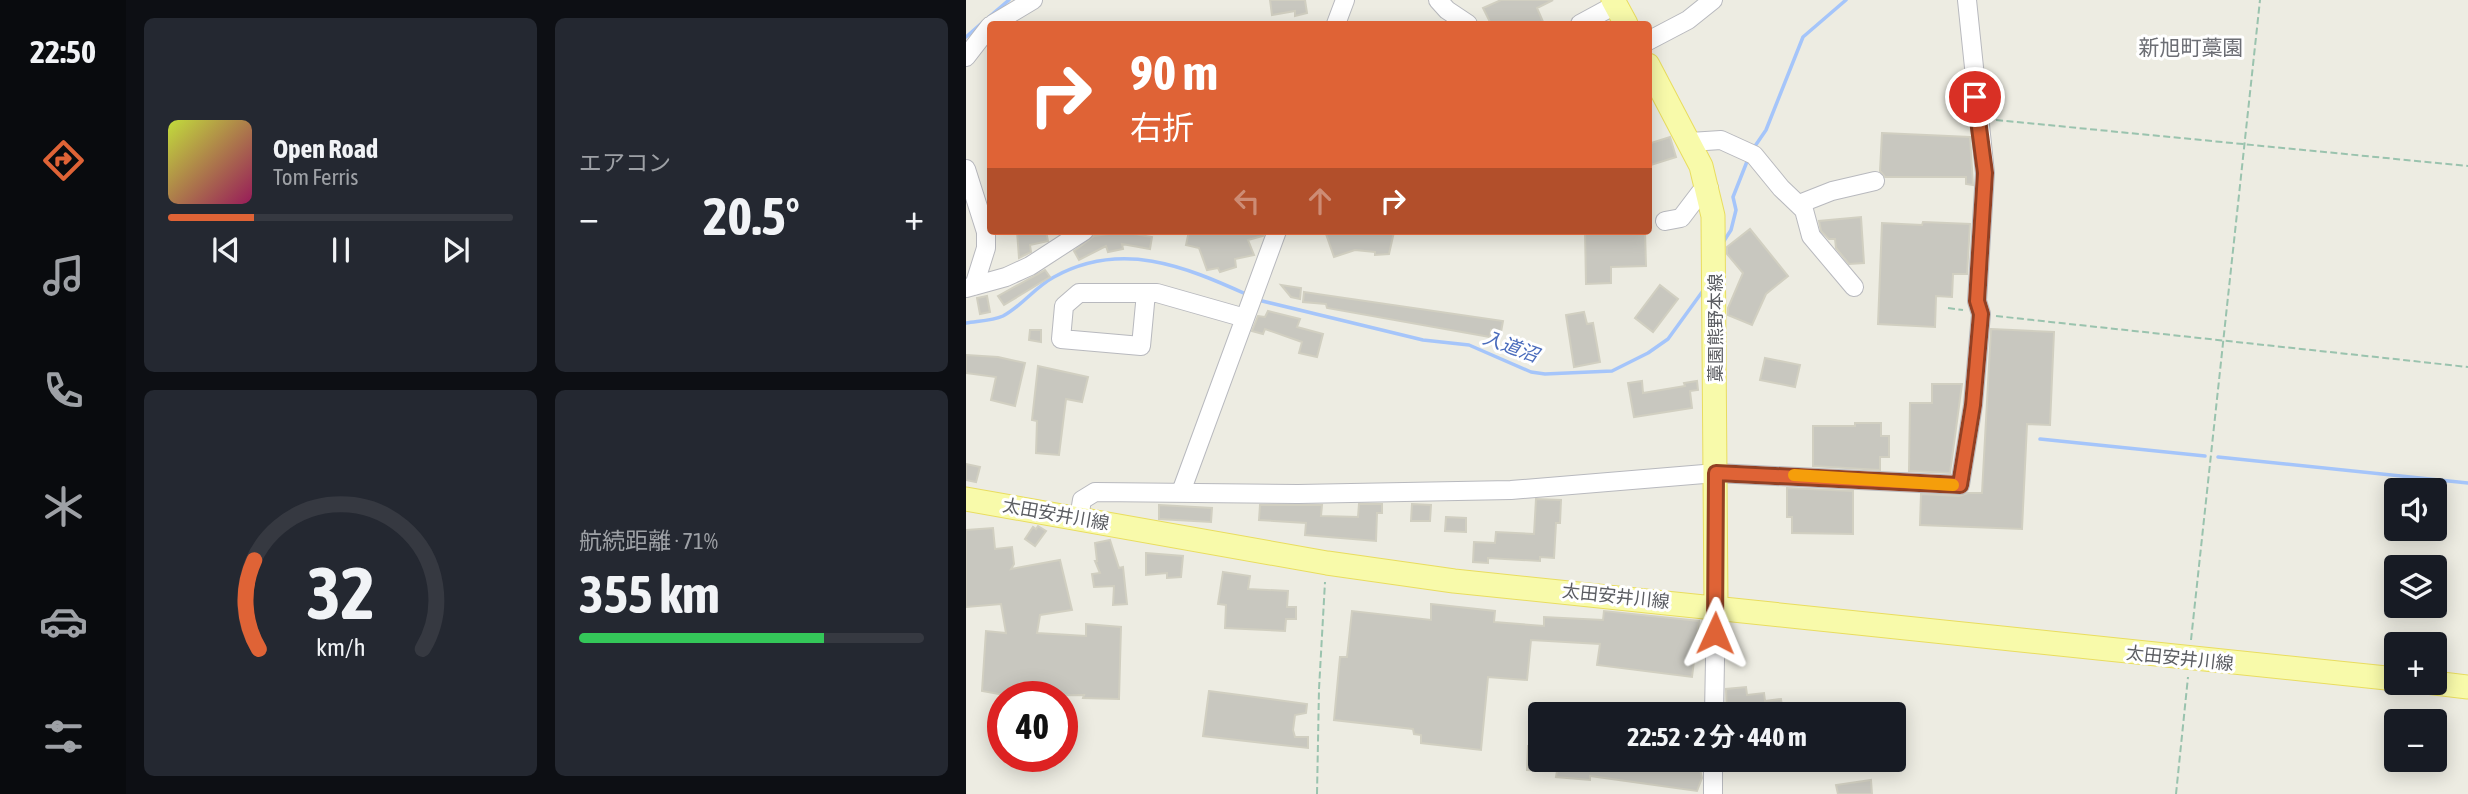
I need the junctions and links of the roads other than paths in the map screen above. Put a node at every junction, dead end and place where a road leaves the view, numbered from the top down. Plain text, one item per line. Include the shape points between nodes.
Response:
1 (1032, 0) edge
2 (1345, 0) edge
3 (1438, 0) edge
4 (1713, 0) edge
5 (1967, 0) edge
6 (1618, 10) edge
7 (998, 21) edge
8 (1337, 21) edge
9 (1464, 21) edge
10 (1588, 21) edge
11 (987, 31) edge
12 (1652, 39) edge
13 (966, 57) edge
14 (1652, 72) edge
15 (1690, 142) junction
16 (966, 169) edge
17 (1875, 181) dead end
18 (1709, 188) junction
19 (1799, 204) junction
20 (1665, 221) dead end
21 (1078, 235) edge
22 (1276, 235) edge
23 (1854, 286) dead end
24 (970, 287) edge
25 (1146, 293) junction
26 (1245, 318) junction
27 (1716, 473) junction
28 (1181, 492) junction
29 (966, 499) edge
30 (1079, 518) junction
31 (1716, 606) junction
32 (2384, 679) edge
33 (2447, 684) edge
34 (2468, 687) edge
35 (1714, 702) edge
36 (1713, 772) edge
37 (1713, 794) edge

1 - 7 street
2 - 8 street
3 - 9 street
4 - 12 street
5 - 27 street via 1985,173 1977,301 1981,314 1960,485
6 - 10 street
11 - 13 street
14 - 15 main road, 藁園熊野本線
15 - 18 main road, 藁園熊野本線
15 - 19 street via 1721,140 1752,152
16 - 24 street via 986,232 986,248
17 - 19 street
18 - 20 street via 1681,218
18 - 27 main road, 藁園熊野本線 via 1715,248
19 - 23 street via 1811,236
21 - 24 street via 1030,266
22 - 26 street
25 - 25 street via 1079,293 1063,306 1061,339 1141,346
25 - 26 street
26 - 28 street
27 - 28 street via 1511,490
27 - 31 main road, 藁園熊野本線
28 - 30 street via 1095,492 1082,500
29 - 30 main road, 太田安井川線
30 - 31 main road, 太田安井川線 via 1454,581
31 - 32 main road, 太田安井川線
31 - 35 street
33 - 34 main road
36 - 37 street

